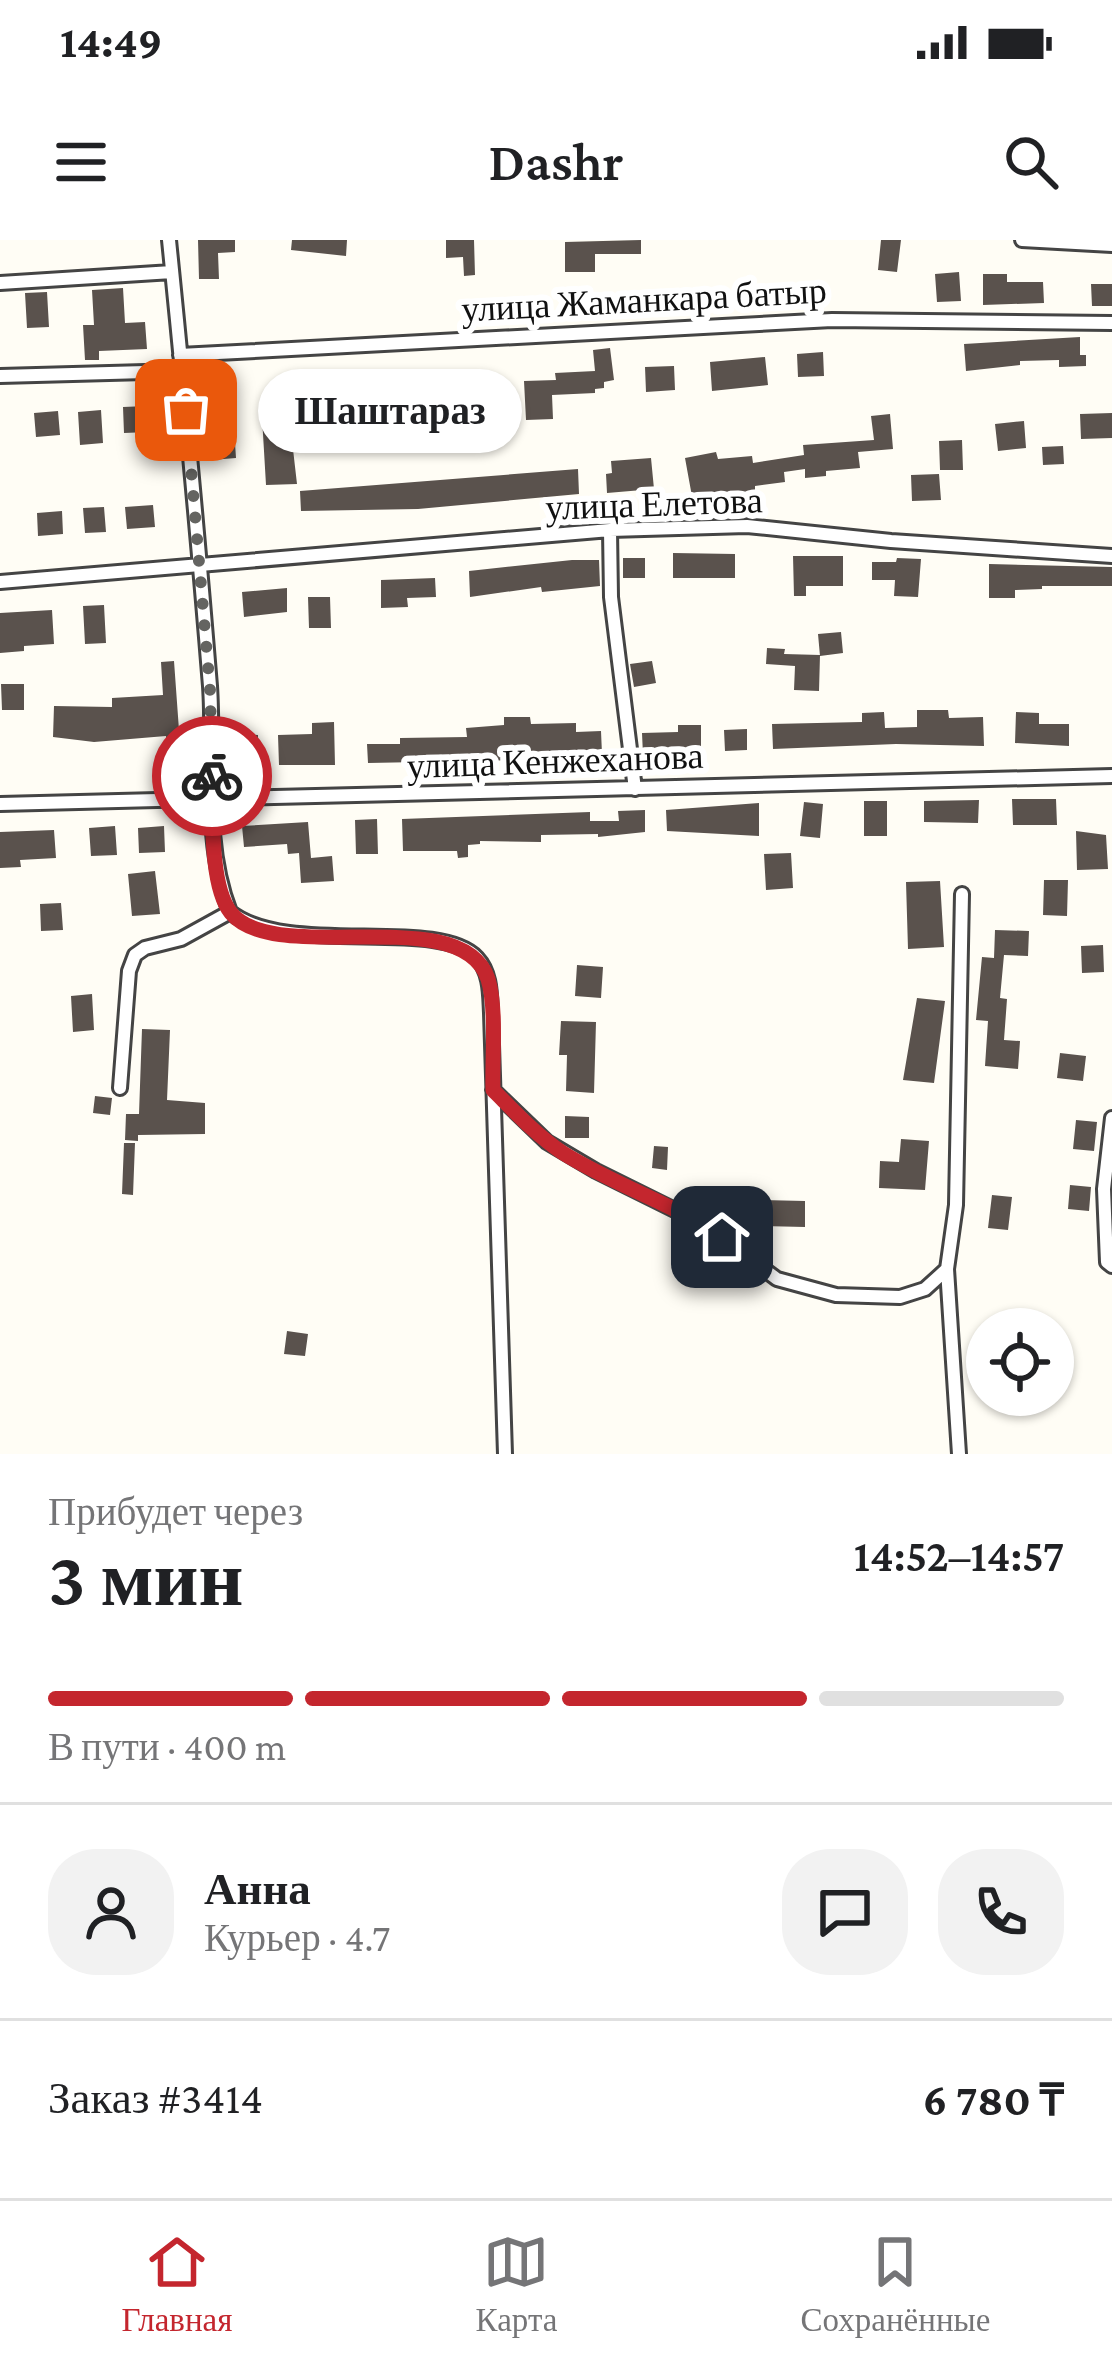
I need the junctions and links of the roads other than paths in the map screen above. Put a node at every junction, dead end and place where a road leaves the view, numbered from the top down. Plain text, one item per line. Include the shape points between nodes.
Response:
1 (169, 240) edge
2 (1022, 240) edge
3 (1112, 245) edge
4 (172, 272) junction
5 (0, 283) edge
6 (1112, 323) edge
7 (180, 355) junction
8 (182, 371) junction
9 (0, 376) edge
10 (610, 530) junction
11 (1112, 556) edge
12 (199, 568) junction
13 (0, 582) edge
14 (1112, 776) edge
15 (634, 789) junction
16 (213, 801) junction
17 (0, 804) edge
18 (962, 894) dead end
19 (230, 912) junction
20 (120, 1088) dead end
21 (493, 1090) junction
22 (1112, 1118) edge
23 (1112, 1266) edge
24 (947, 1269) junction
25 (505, 1454) edge
26 (959, 1454) edge

1 - 4 street
2 - 3 street
4 - 5 street
4 - 7 street
6 - 7 street, улица Жаманкара батыр via 832,320
7 - 8 street
8 - 9 street
8 - 12 street
10 - 11 street, улица Елетова via 747,526
10 - 12 street, улица Елетова
10 - 15 street
12 - 13 street, улица Елетова
12 - 16 street
14 - 15 street, улица Кенжеханова
15 - 16 street, улица Кенжеханова
16 - 17 street, улица Кенжеханова
16 - 19 street
18 - 24 street via 956,1204
19 - 20 street via 135,955
19 - 21 street via 272,932 419,940 477,958 489,982
21 - 24 street via 547,1142 704,1224 777,1280 836,1295 900,1297 926,1289
21 - 25 street
22 - 23 street via 1104,1189
24 - 26 street

